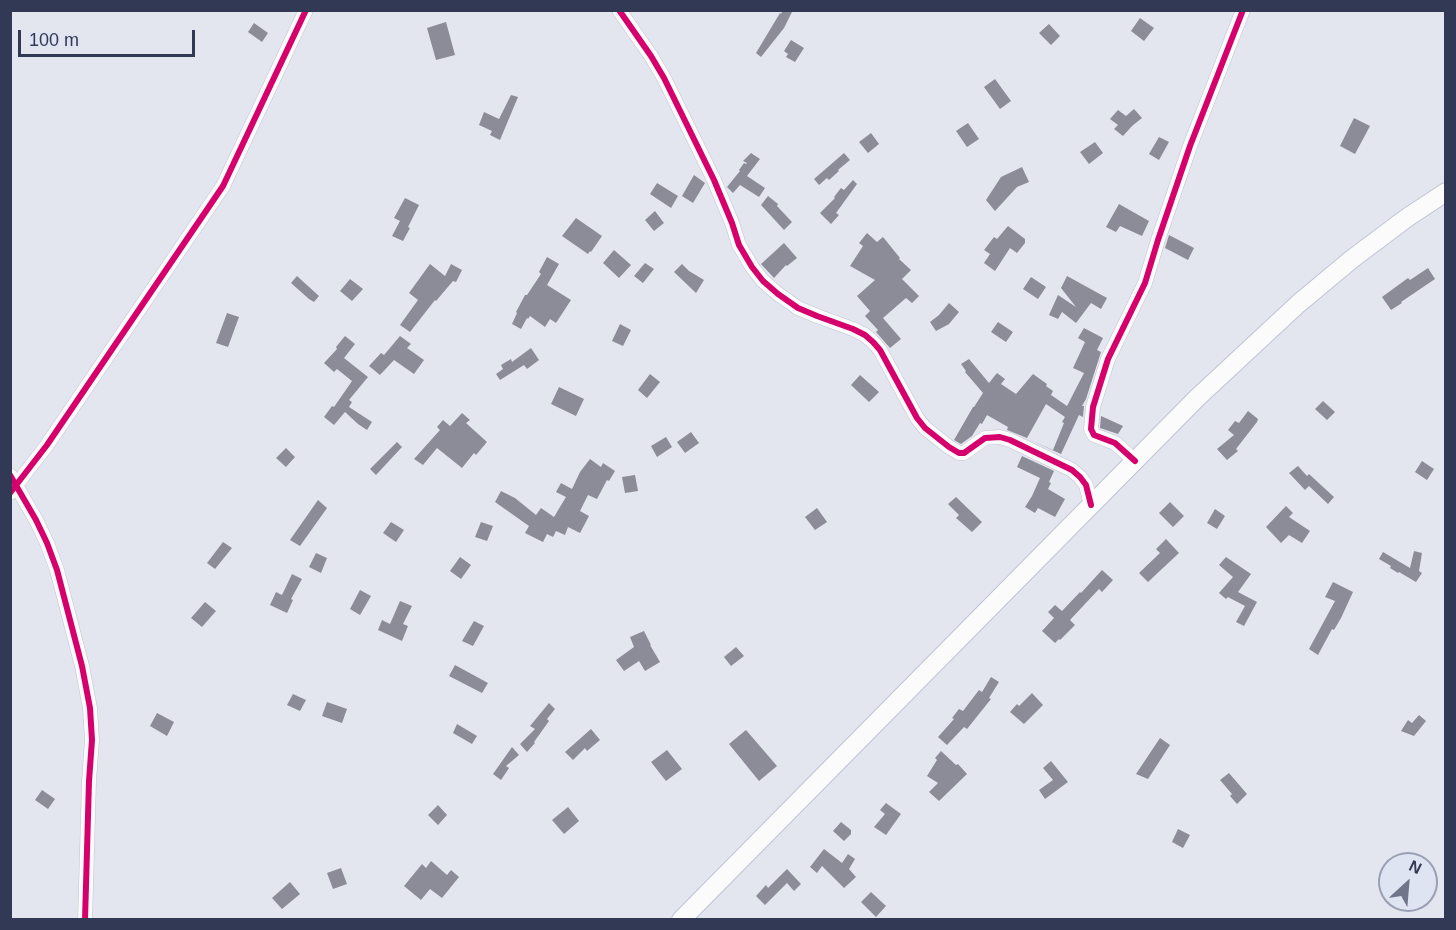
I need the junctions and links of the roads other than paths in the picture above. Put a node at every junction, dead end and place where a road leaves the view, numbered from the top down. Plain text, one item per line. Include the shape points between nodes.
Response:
1 (306, 10) edge
2 (619, 10) edge
3 (1243, 10) edge
4 (1446, 192) edge
5 (1135, 461) junction
6 (12, 485) edge
7 (1091, 505) junction
8 (85, 920) edge
9 (681, 920) edge

1 - 6 street via 223,186 46,445
2 - 7 street via 664,78 714,180 739,245 763,281 798,308 853,329 873,342 917,418 949,447 964,453 985,438 1010,440 1072,470 1086,485
3 - 5 street via 1190,146 1145,283 1108,359 1093,407 1094,435 1115,443
4 - 5 main road via 1352,259 1299,304
5 - 7 main road
6 - 8 street via 36,520 57,570 90,708
7 - 9 main road

